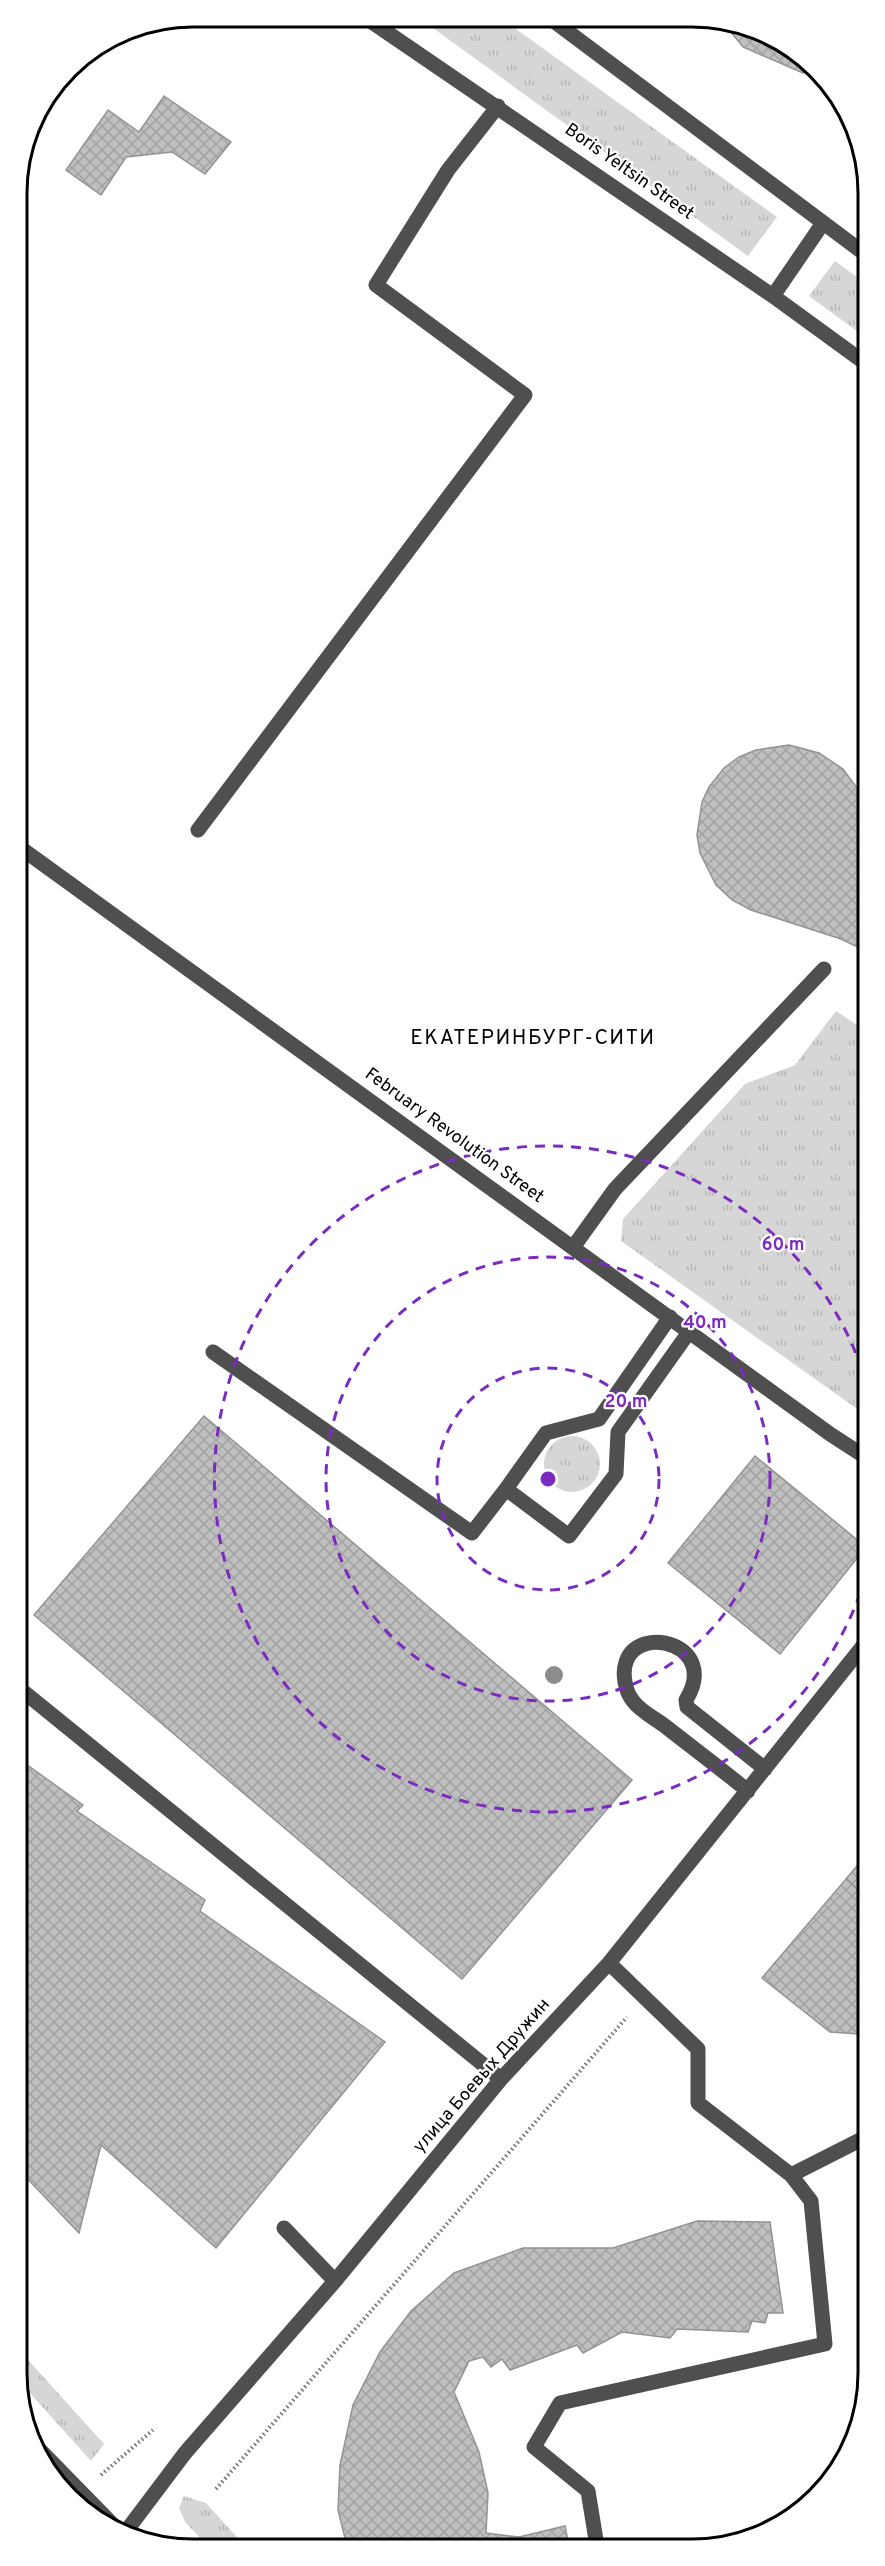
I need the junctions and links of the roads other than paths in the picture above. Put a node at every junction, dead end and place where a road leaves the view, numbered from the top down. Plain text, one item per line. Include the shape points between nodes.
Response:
1 (380, 27) edge
2 (562, 27) edge
3 (498, 105) junction
4 (823, 223) junction
5 (858, 249) edge
6 (773, 296) junction
7 (858, 358) edge
8 (198, 830) dead end
9 (27, 852) edge
10 (824, 969) dead end
11 (574, 1246) junction
12 (670, 1317) junction
13 (689, 1332) junction
14 (213, 1352) dead end
15 (858, 1452) edge
16 (506, 1489) junction
17 (858, 1652) edge
18 (27, 1694) edge
19 (765, 1769) junction
20 (748, 1791) junction
21 (609, 1963) junction
22 (501, 2079) junction
23 (858, 2141) edge
24 (791, 2175) junction
25 (284, 2228) dead end
26 (335, 2281) junction
27 (57, 2468) edge
28 (96, 2508) edge
29 (129, 2526) edge
30 (596, 2539) edge

1 - 3 street, Boris Yeltsin Street
2 - 4 street
3 - 6 street, Boris Yeltsin Street
3 - 8 street via 448,170 376,285 525,396
4 - 5 street
4 - 6 street
6 - 7 street, Boris Yeltsin Street
9 - 11 street, February Revolution Street
10 - 11 street via 615,1189
11 - 12 street, February Revolution Street
12 - 13 street, February Revolution Street
12 - 16 street via 599,1419 546,1433
13 - 15 street, February Revolution Street
13 - 16 street via 618,1432 616,1474 569,1536
14 - 16 street via 472,1533
17 - 19 street, улица Боевых Дружин
18 - 22 street
19 - 20 street, улица Боевых Дружин
19 - 20 street via 687,1707 696,1677 693,1663 684,1651 651,1642 638,1646 626,1660 623,1676 633,1701
20 - 21 street, улица Боевых Дружин
21 - 22 street, улица Боевых Дружин
21 - 24 street via 698,2049 698,2103
22 - 26 street, улица Боевых Дружин
23 - 24 street
24 - 30 street via 811,2201 825,2344 560,2403 534,2447 588,2491
25 - 26 street
26 - 29 street, улица Боевых Дружин via 185,2453
27 - 28 street

